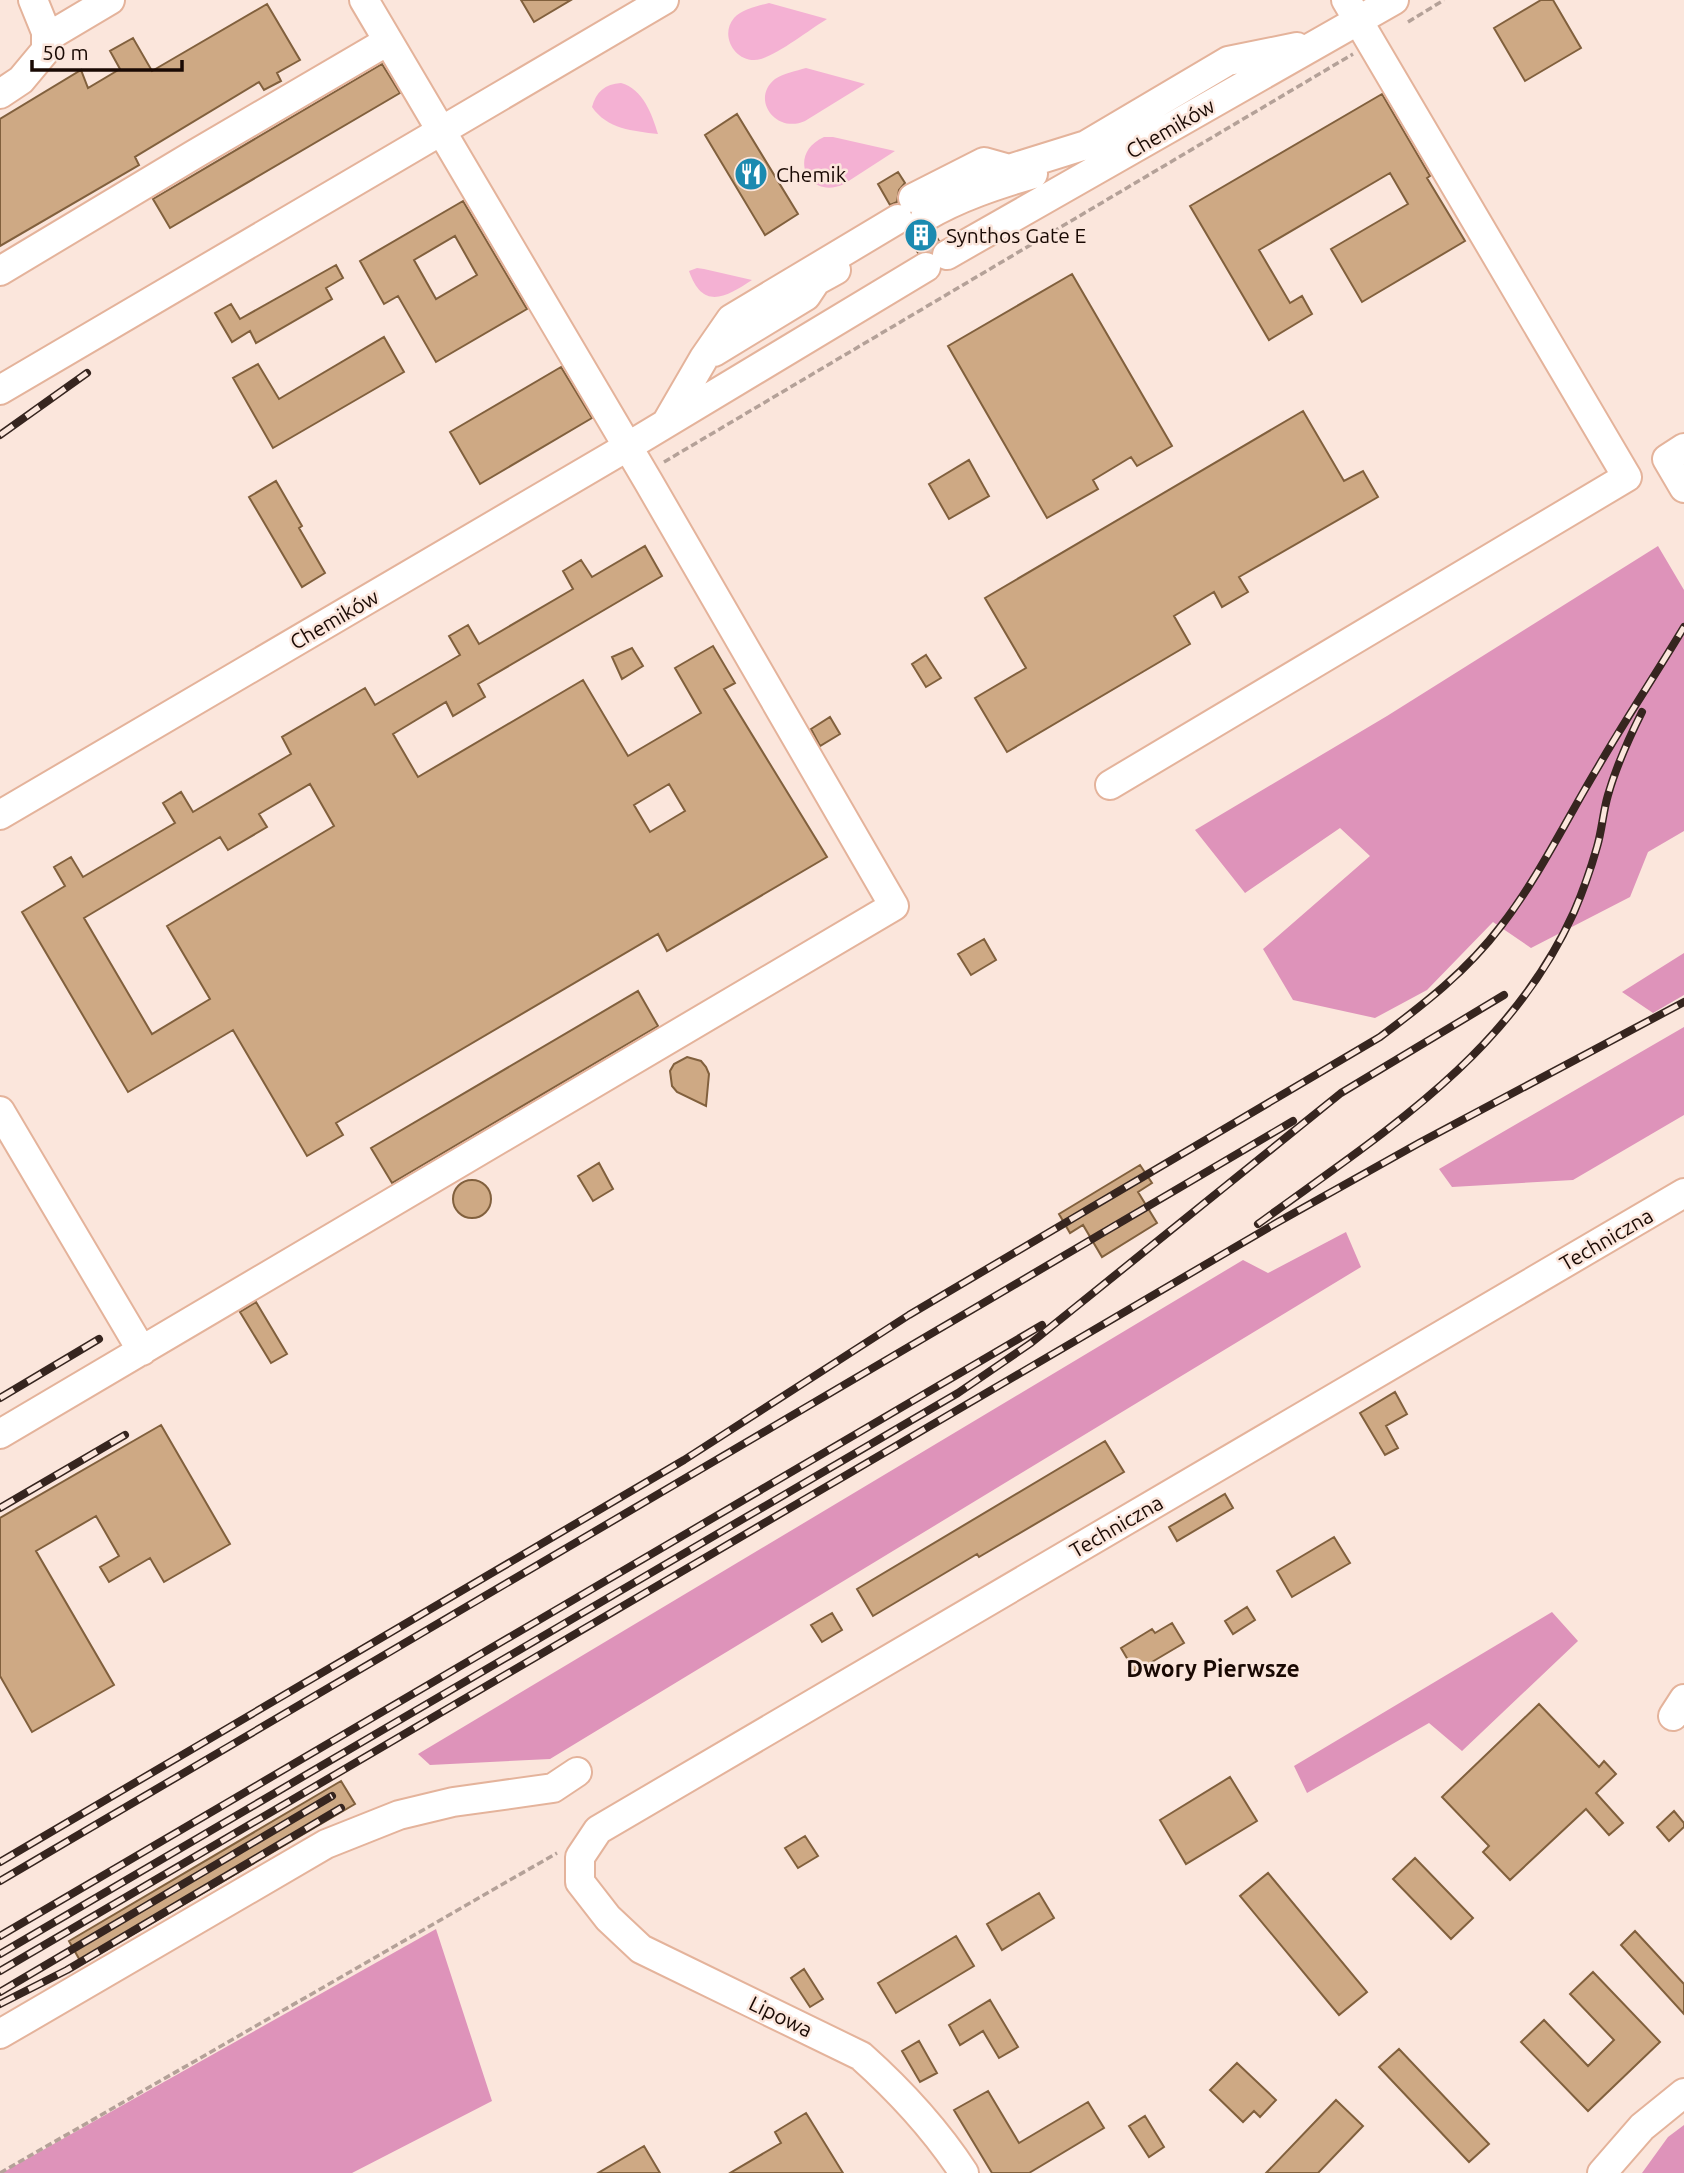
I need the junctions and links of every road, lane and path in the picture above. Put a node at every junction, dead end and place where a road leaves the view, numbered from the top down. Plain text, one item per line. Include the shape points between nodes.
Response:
1 (33, 0) edge
2 (110, 0) edge
3 (364, 0) edge
4 (664, 0) edge
5 (1394, 0) edge
6 (1444, 0) edge
7 (1359, 21) edge
8 (46, 38) junction
9 (388, 41) junction
10 (1321, 43) junction
11 (1261, 54) junction
12 (0, 94) edge
13 (442, 130) junction
14 (918, 229) junction
15 (0, 271) edge
16 (704, 358) junction
17 (0, 390) edge
18 (666, 422) junction
19 (627, 447) junction
20 (1684, 449) edge
21 (644, 474) junction
22 (1684, 488) edge
23 (1110, 785) dead end
24 (0, 815) edge
25 (0, 1111) edge
26 (1684, 1193) edge
27 (142, 1351) junction
28 (0, 1434) edge
29 (578, 1772) dead end
30 (562, 1850) dead end
31 (580, 1881) joint
32 (0, 2034) edge
33 (1684, 2093) edge
34 (0, 2173) edge
35 (964, 2173) edge
36 (1602, 2173) edge

1 - 8 street
2 - 8 street
3 - 9 street
4 - 13 street
5 - 7 street, Chemików
6 - 7 path
7 - 10 street, Chemików
7 - 21 path
7 - 23 street via 1627,477
8 - 12 street via 46,50 21,80
9 - 13 street
9 - 15 street
10 - 11 street
10 - 14 street, Chemików via 1252,82
11 - 14 street via 1090,155 944,206
11 - 14 street via 1228,61 1086,145 1009,169 984,162
13 - 17 street
13 - 19 street
14 - 16 street via 816,281 806,296
14 - 16 street, Chemików via 792,281 731,319
14 - 18 street, Chemików via 704,400
16 - 18 street, Chemików
18 - 19 street, Chemików
19 - 21 street
19 - 24 street, Chemików
20 - 22 street via 1667,458
21 - 27 street via 894,906
25 - 27 street
26 - 31 street, Techniczna via 598,1830 580,1857
27 - 28 street
29 - 32 street via 553,1788 399,1815 326,1844
30 - 34 path
31 - 35 street, Lipowa via 608,1918 641,1948 861,2056 890,2081
33 - 36 street via 1643,2127

